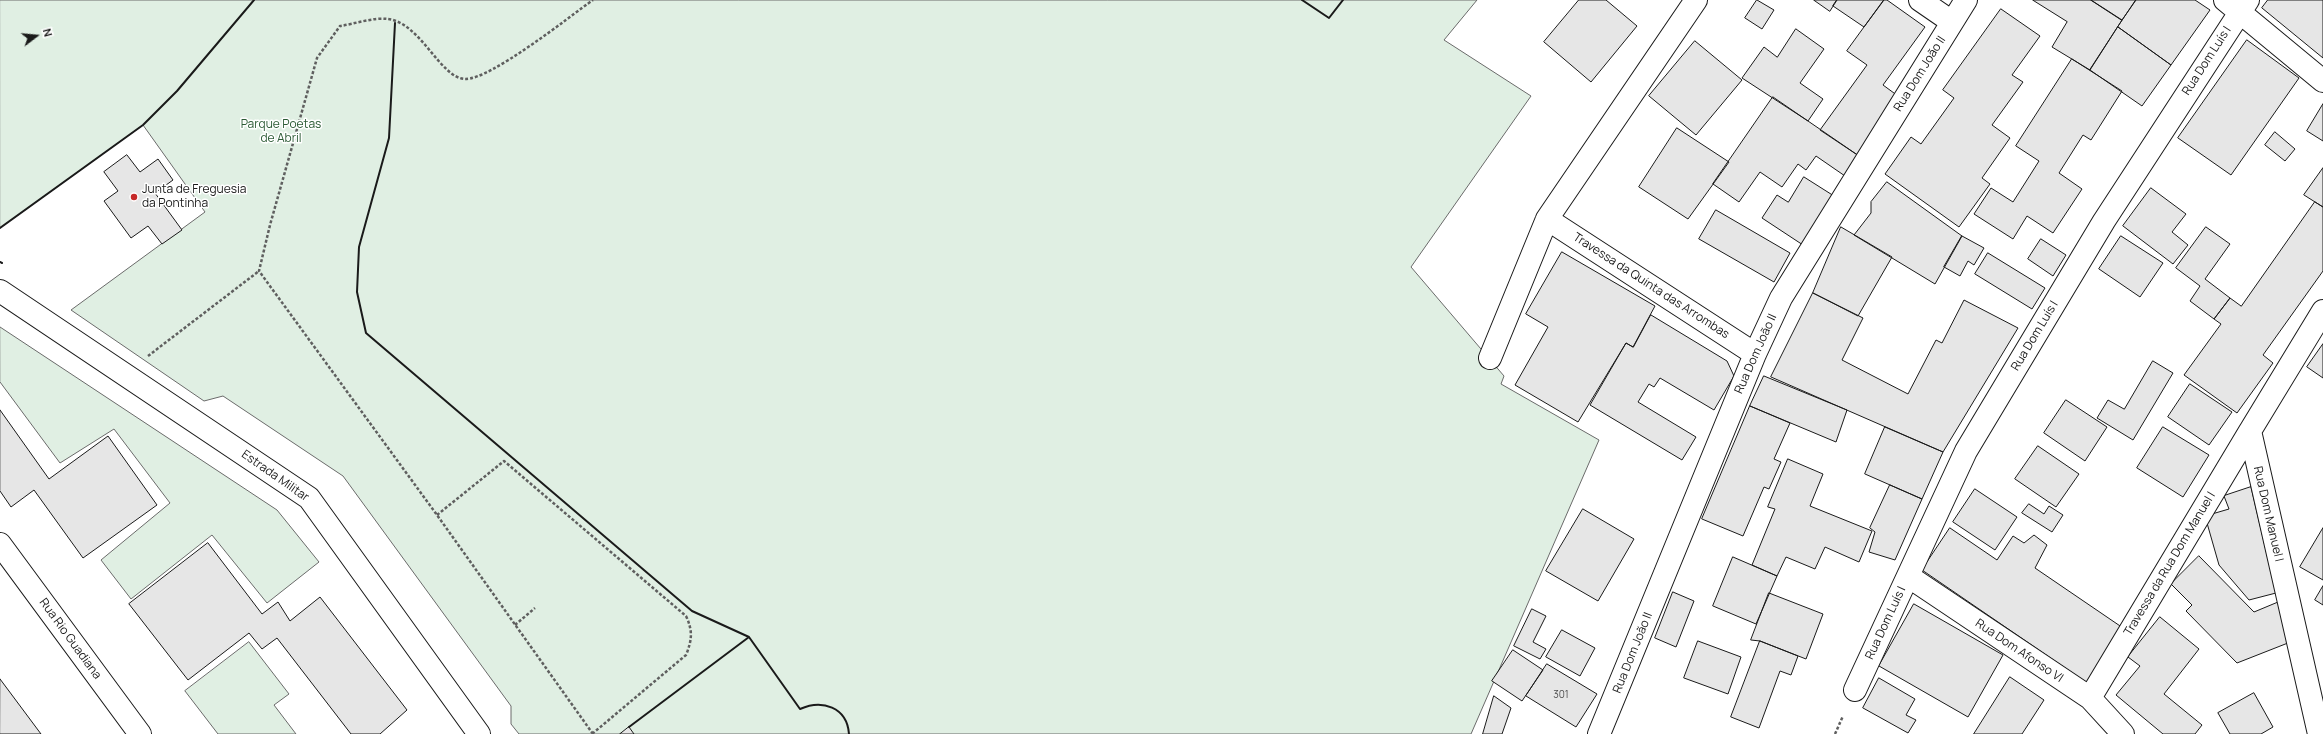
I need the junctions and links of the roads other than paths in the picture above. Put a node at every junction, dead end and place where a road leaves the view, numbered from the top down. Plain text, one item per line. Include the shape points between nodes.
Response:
1 (1696, 0) edge
2 (1920, 0) edge
3 (1966, 0) edge
4 (2237, 3) edge
5 (1952, 22) junction
6 (2323, 81) edge
7 (1547, 219) junction
8 (0, 291) edge
9 (2323, 311) edge
10 (1755, 354) junction
11 (1490, 358) dead end
12 (2250, 430) junction
13 (0, 544) edge
14 (1908, 576) junction
15 (1854, 690) dead end
16 (2090, 698) junction
17 (140, 734) edge
18 (479, 734) edge
19 (1599, 734) edge
20 (2123, 734) edge
21 (2319, 734) edge

1 - 7 street
2 - 5 street
3 - 5 street, Rua Dom João II
4 - 6 street
4 - 14 street, Rua Dom Luís I via 1966,451
5 - 10 street, Rua Dom João II via 1781,298
7 - 10 street, Travessa da Quinta das Arrombas
7 - 11 street
8 - 18 street, Estrada Militar via 309,498
9 - 12 street
10 - 19 street, Rua Dom João II
12 - 16 street, Travessa da Rua Dom Manuel I
12 - 21 street, Rua Dom Manuel I
13 - 17 street, Rua Rio Guadiana
14 - 15 street, Rua Dom Luís I
14 - 16 street, Rua Dom Afonso VI
16 - 20 street, Rua Dom Afonso VI

